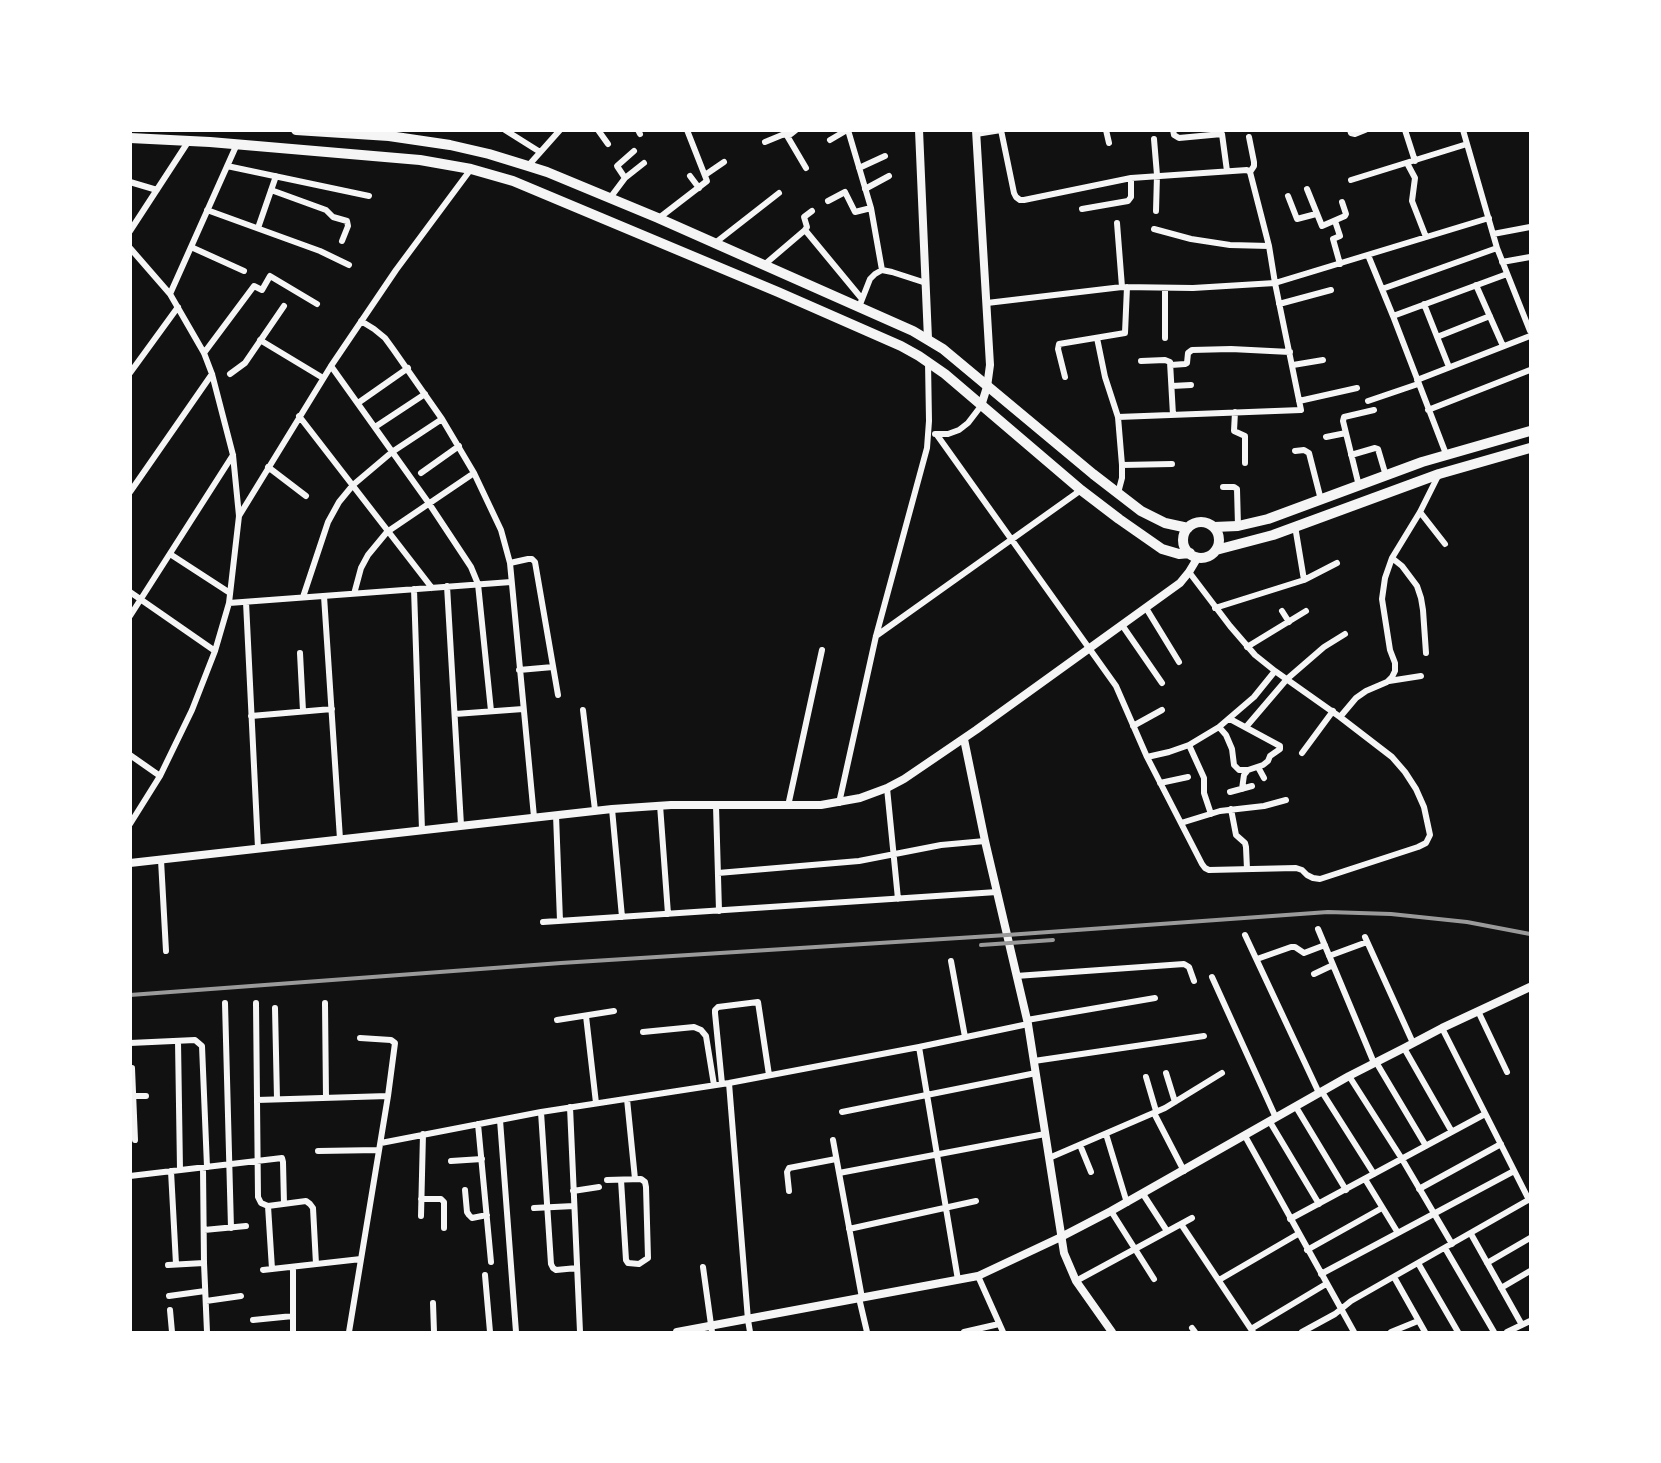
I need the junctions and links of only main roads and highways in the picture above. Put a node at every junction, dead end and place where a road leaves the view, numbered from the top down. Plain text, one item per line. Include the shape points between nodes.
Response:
1 (213, 130) edge
2 (296, 130) edge
3 (391, 133) edge
4 (153, 135) edge
5 (130, 138) edge
6 (210, 142) junction
7 (575, 184) junction
8 (566, 204) junction
9 (785, 274) junction
10 (778, 292) junction
11 (1530, 431) edge
12 (1530, 448) edge
13 (1214, 527) junction
14 (1188, 528) junction
15 (1215, 550) junction
16 (1194, 555) junction

1 - 6 main road
2 - 3 main road
3 - 7 main road via 463,147
4 - 5 main road
4 - 6 main road
6 - 8 main road via 420,160 471,169
7 - 8 main road
7 - 9 main road
8 - 10 main road
9 - 10 main road
9 - 14 main road via 861,303 928,339 1141,511 1165,523
10 - 16 main road via 928,361 1081,490 1162,549
11 - 13 main road via 1446,454 1268,519
12 - 15 main road via 1439,474 1273,535
13 - 14 main road via 1201,522
13 - 15 main road via 1218,536
14 - 16 main road via 1184,546
15 - 16 main road via 1208,556

